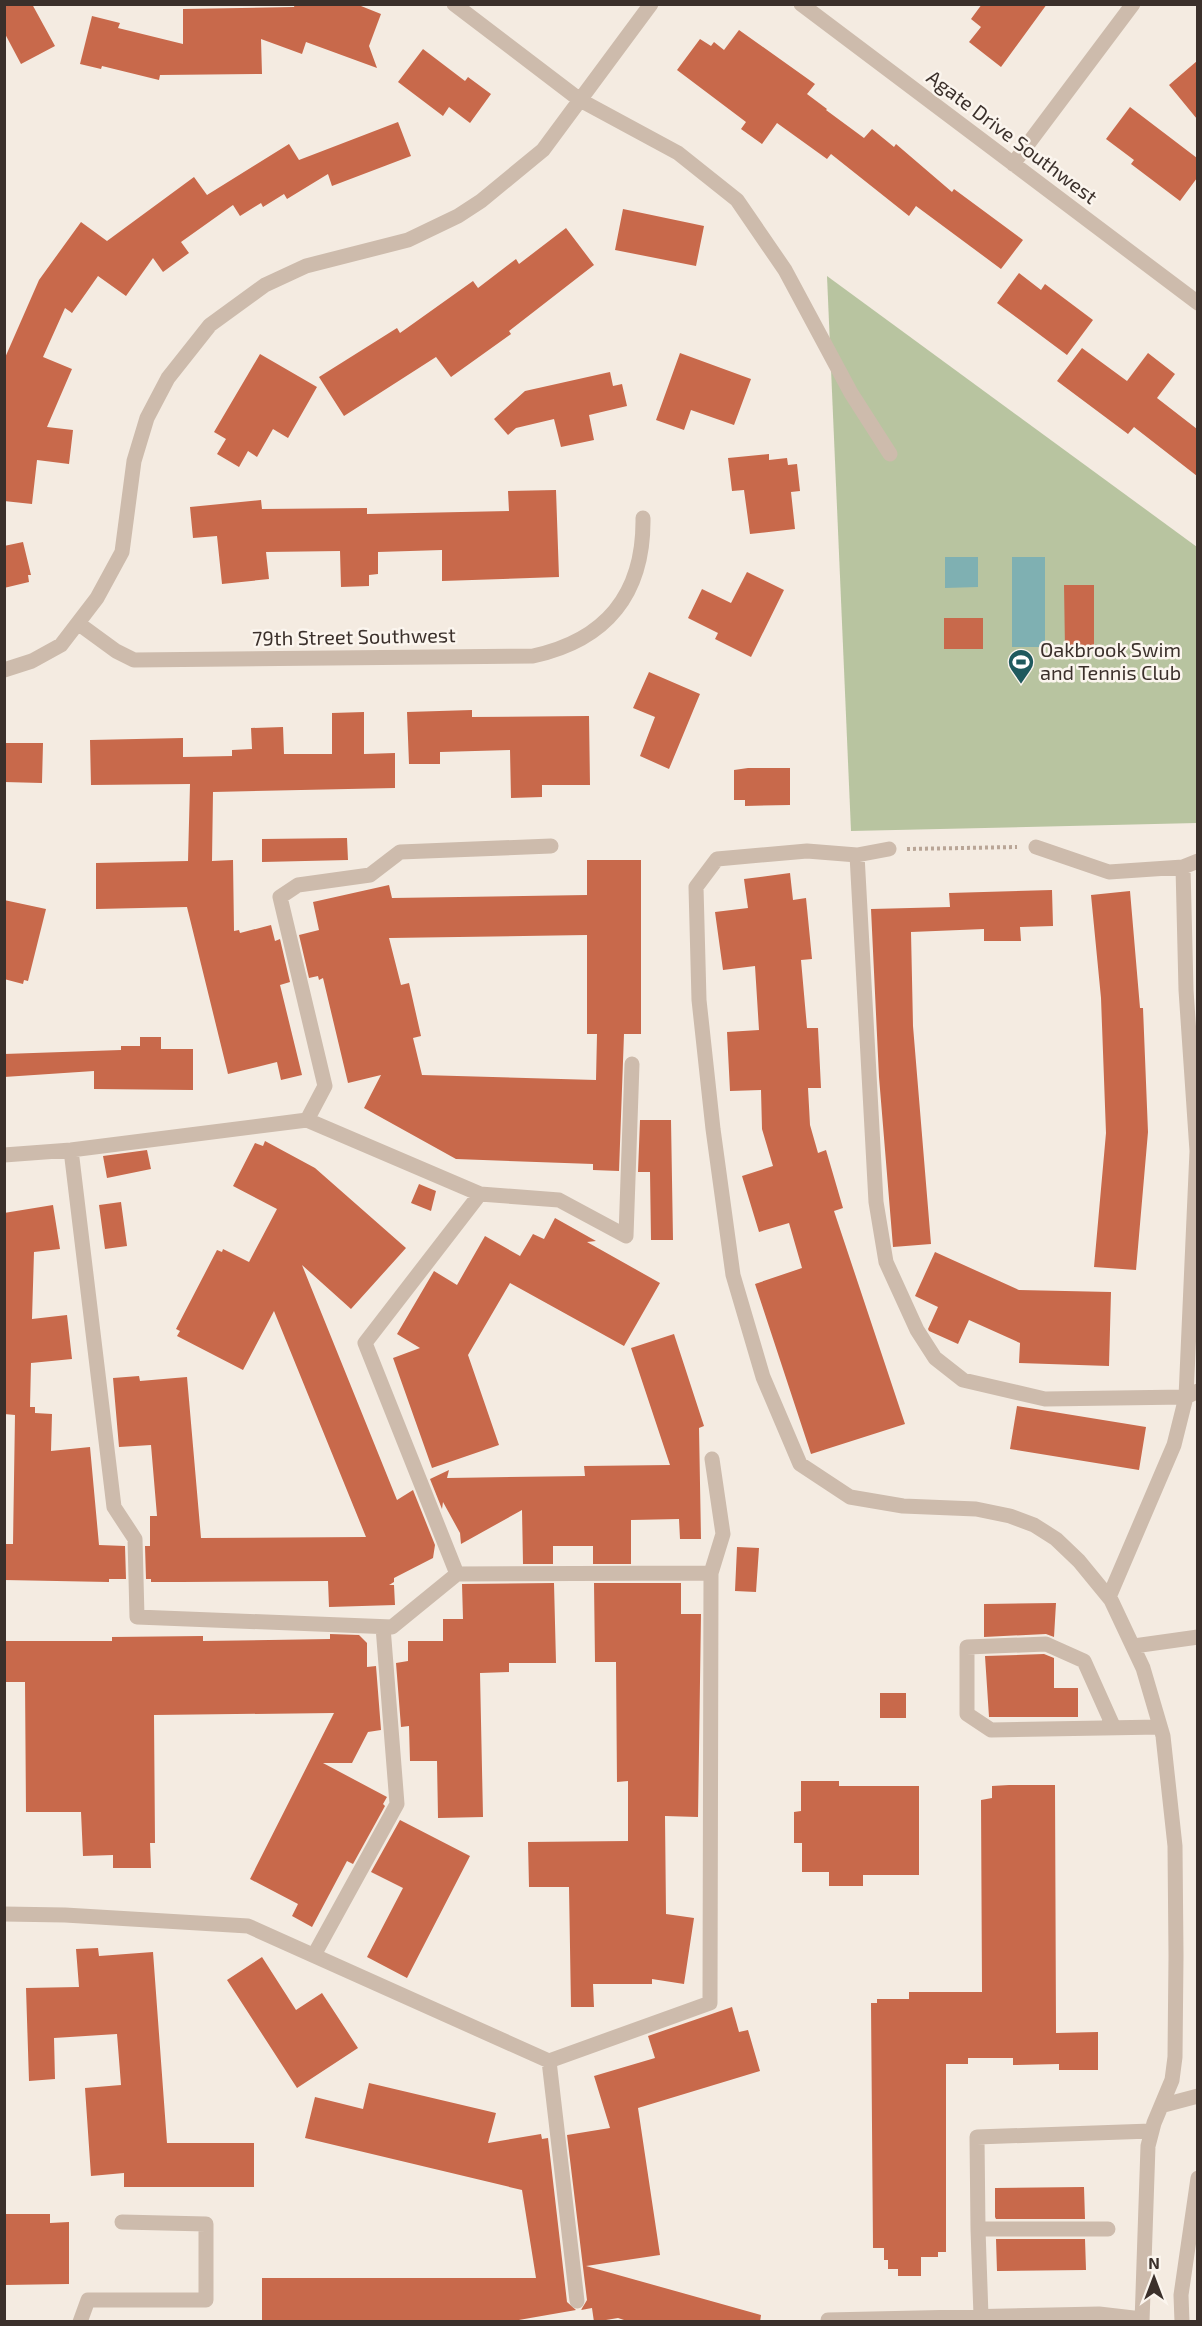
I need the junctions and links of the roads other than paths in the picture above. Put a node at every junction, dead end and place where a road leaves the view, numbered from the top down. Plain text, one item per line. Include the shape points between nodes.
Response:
1 (454, 4) edge
2 (651, 4) edge
3 (801, 4) edge
4 (1132, 4) edge
5 (580, 100) junction
6 (1012, 164) junction
7 (1197, 303) edge
8 (890, 454) dead end
9 (643, 518) dead end
10 (79, 624) junction
11 (4, 670) edge
12 (550, 846) dead end
13 (1036, 847) road end
14 (888, 849) road end
15 (857, 855) junction
16 (1197, 861) edge
17 (1183, 867) junction
18 (632, 1064) dead end
19 (307, 1120) junction
20 (71, 1150) junction
21 (4, 1155) edge
22 (480, 1194) junction
23 (1192, 1394) edge
24 (712, 1460) dead end
25 (711, 1573) junction
26 (457, 1574) junction
27 (1109, 1597) junction
28 (383, 1627) junction
29 (1197, 1637) edge
30 (1134, 1646) junction
31 (1160, 1727) junction
32 (1114, 1728) junction
33 (4, 1914) edge
34 (314, 1955) junction
35 (549, 2061) junction
36 (1197, 2096) edge
37 (1164, 2105) junction
38 (1152, 2131) junction
39 (1197, 2178) edge
40 (122, 2222) dead end
41 (978, 2229) junction
42 (1108, 2229) dead end
43 (577, 2301) dead end
44 (981, 2316) junction
45 (828, 2320) dead end
46 (1142, 2320) edge
47 (80, 2322) edge
48 (1182, 2322) edge

1 - 5 street
2 - 5 street
3 - 6 street, Agate Drive Southwest
4 - 6 street
5 - 8 street via 678,153 737,200 785,270 851,393
5 - 10 street via 543,150 458,216 399,243 306,266 265,285 210,325 168,378 147,418 134,461 122,552
6 - 7 street, Agate Drive Southwest
9 - 10 street, 79th Street Southwest via 644,548 636,574 606,621 585,639 533,656 134,660
10 - 11 street via 61,645 32,661
12 - 19 street via 400,852 370,875 298,885 280,897 325,1086
13 - 17 street via 1109,872
14 - 15 street
15 - 23 street via 876,1202 886,1262 917,1330 935,1358 963,1380 1044,1400
15 - 27 street via 807,851 717,859 696,887 700,1012 712,1130 733,1275 763,1377 800,1464 850,1497 903,1506 976,1509 1034,1525 1079,1561
16 - 17 street
17 - 23 street via 1186,990 1197,1151
18 - 22 street via 626,1236 559,1200
19 - 20 street
19 - 22 street
20 - 21 street
20 - 28 street via 114,1507 135,1539 137,1617
22 - 26 street via 365,1343
23 - 27 street
24 - 25 street via 723,1534
25 - 26 street
25 - 35 street via 710,2002
26 - 28 street via 392,1627
27 - 30 street
28 - 34 street via 397,1804
29 - 30 street
30 - 31 street
31 - 32 street
31 - 37 street via 1175,1846 1175,2057
32 - 32 street via 991,1730 967,1714 967,1647 1046,1644 1084,1661
33 - 34 street via 248,1926
34 - 35 street
35 - 43 street
36 - 37 street
37 - 38 street
38 - 41 street via 977,2137
38 - 46 street via 1146,2169
39 - 48 street via 1181,2295
40 - 47 street via 206,2224 206,2300 88,2300
41 - 42 street
41 - 44 street
44 - 45 street
44 - 46 street via 1099,2314

